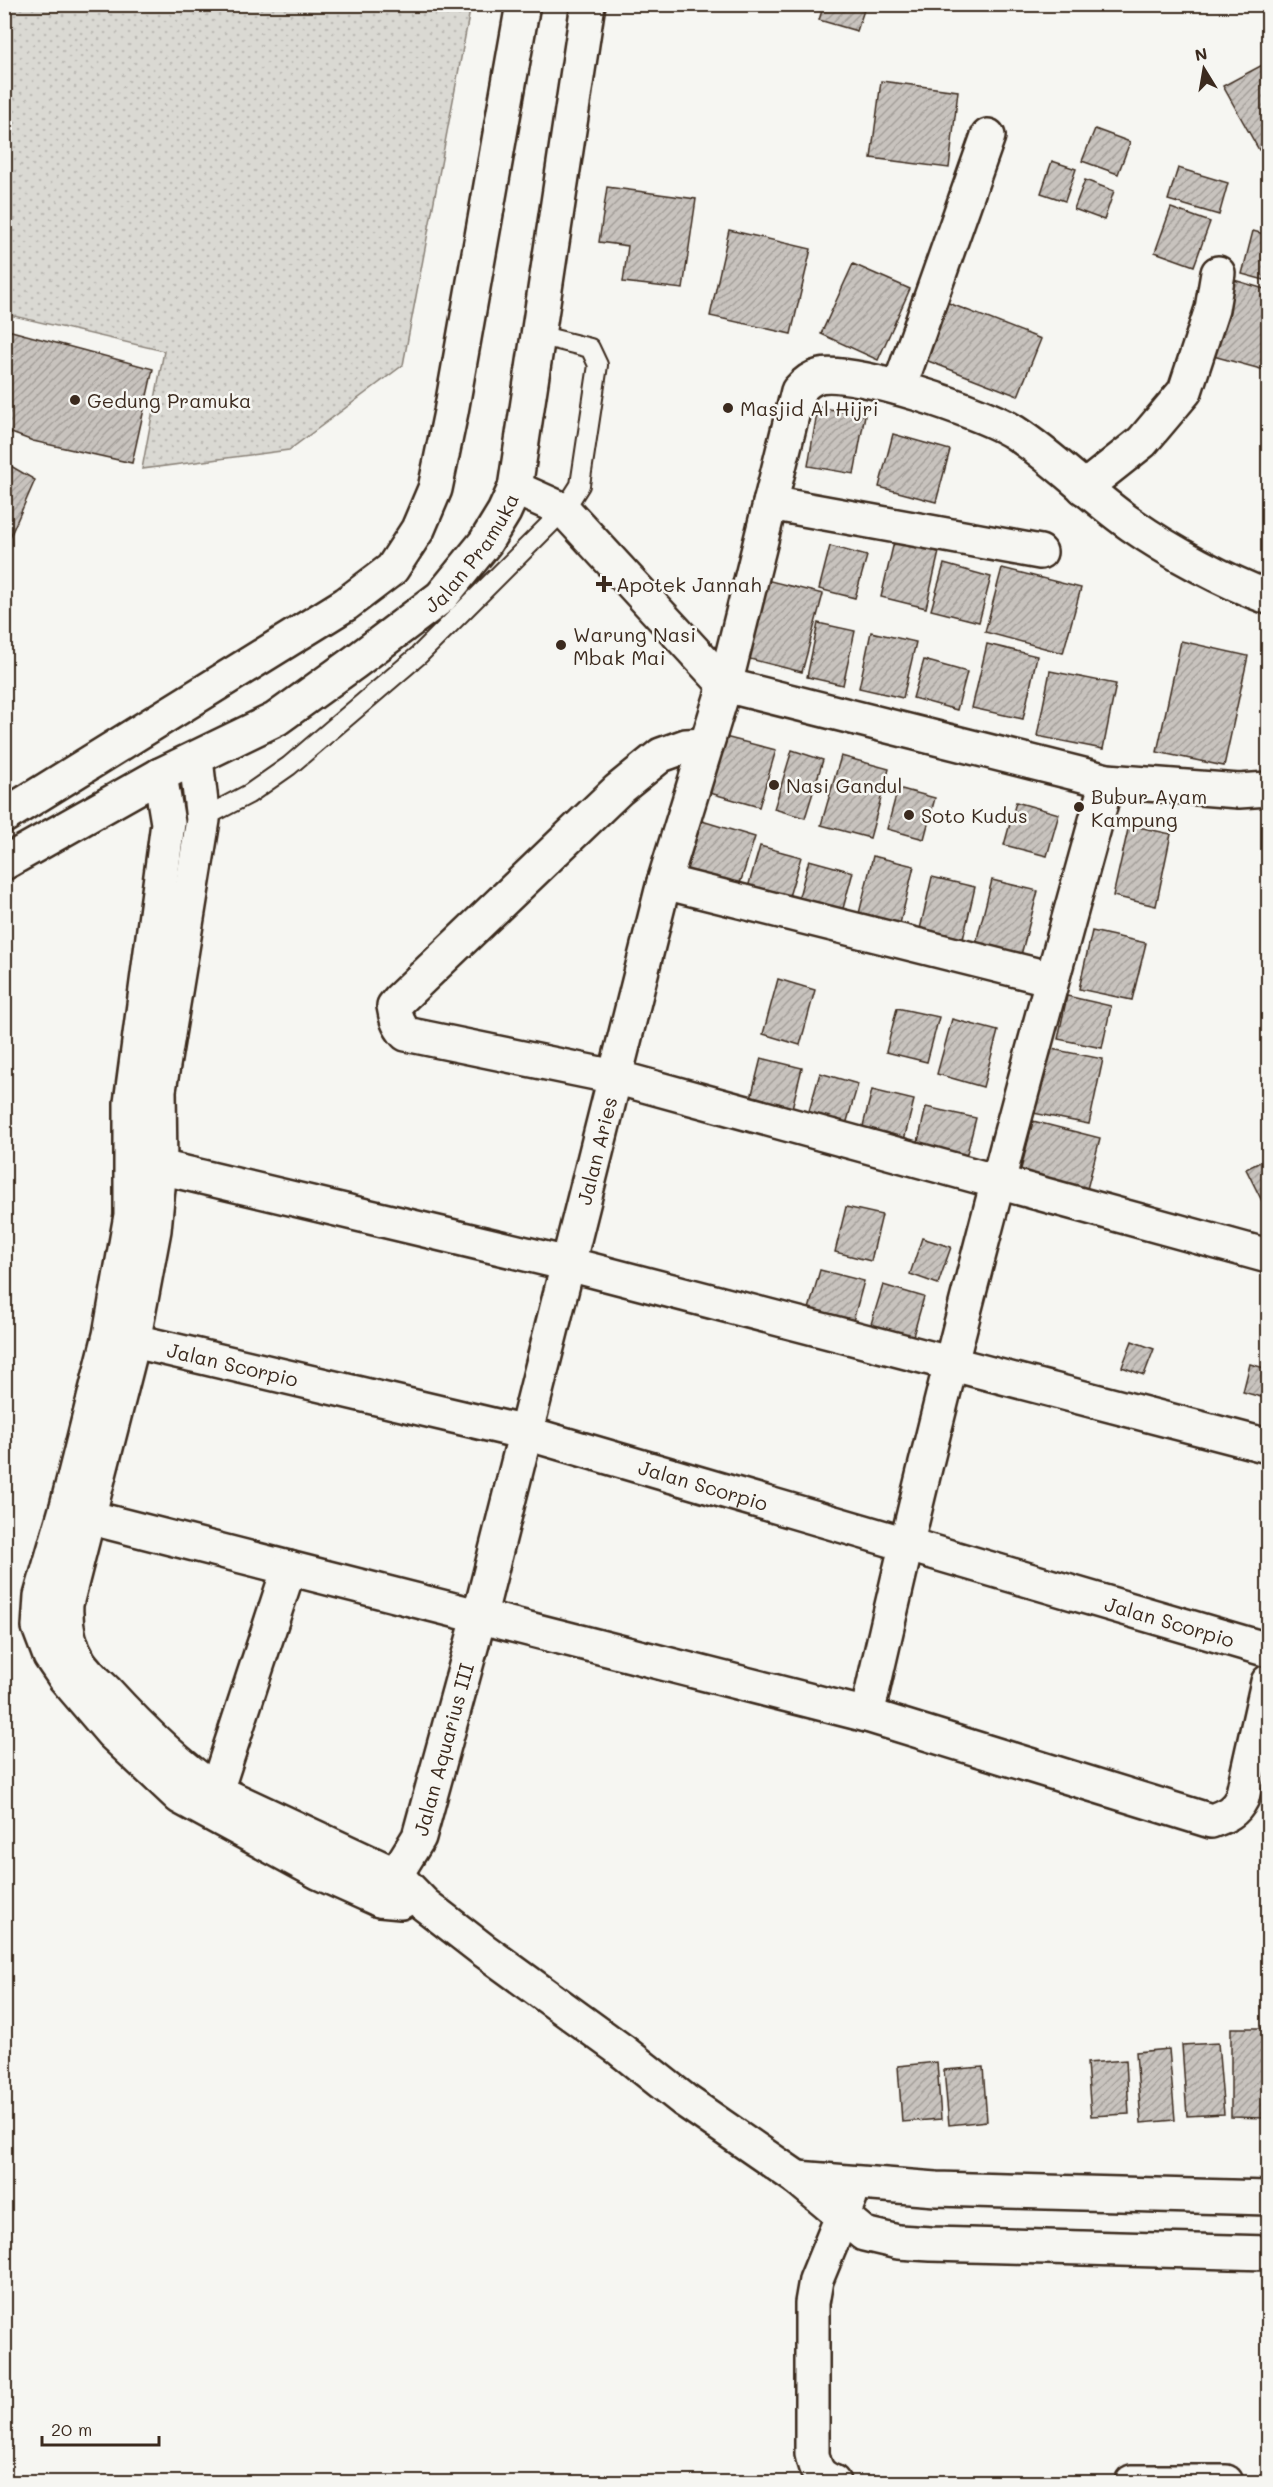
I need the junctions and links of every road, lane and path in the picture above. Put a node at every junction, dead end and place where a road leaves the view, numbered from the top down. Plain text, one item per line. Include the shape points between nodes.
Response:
1 (522, 4) edge
2 (588, 4) edge
3 (988, 136) dead end
4 (1218, 273) dead end
5 (538, 335) junction
6 (899, 388) junction
7 (515, 488) junction
8 (1084, 488) junction
9 (770, 502) junction
10 (564, 510) junction
11 (1040, 552) dead end
12 (1269, 597) edge
13 (725, 686) junction
14 (706, 745) junction
15 (195, 759) junction
16 (160, 775) junction
17 (1107, 781) junction
18 (1269, 789) edge
19 (4, 816) edge
20 (203, 820) junction
21 (168, 823) junction
22 (4, 863) edge
23 (664, 882) junction
24 (1052, 979) junction
25 (615, 1077) junction
26 (146, 1164) junction
27 (1000, 1182) junction
28 (1269, 1256) edge
29 (568, 1264) junction
30 (122, 1338) junction
31 (952, 1365) junction
32 (526, 1433) junction
33 (1269, 1446) edge
34 (78, 1512) junction
35 (905, 1543) junction
36 (289, 1568) junction
37 (479, 1618) junction
38 (1269, 1650) edge
39 (1269, 1682) edge
40 (867, 1715) junction
41 (210, 1802) junction
42 (388, 1887) junction
43 (797, 2178) junction
44 (855, 2185) junction
45 (1269, 2198) edge
46 (842, 2217) junction
47 (1269, 2253) edge
48 (833, 2482) edge
49 (1132, 2482) edge
50 (1226, 2482) edge

1 - 19 street via 451,412 435,489 418,530 393,569 346,604
2 - 5 street, Jalan Pramuka
3 - 6 street
4 - 8 street via 1212,309 1185,391 1142,441
5 - 7 street, Jalan Pramuka
5 - 10 lane via 590,348 598,365 580,485
6 - 8 street via 1014,431
6 - 9 street, Jalan Aries via 837,374 818,376 805,383 798,391
7 - 10 street
7 - 15 street, Jalan Pramuka via 485,543 441,597 276,719
8 - 12 street via 1132,526 1240,587
9 - 11 street
9 - 13 street, Jalan Aries
10 - 13 street
10 - 20 lane via 419,655 341,722 257,789
13 - 14 street, Jalan Aries
13 - 17 street
14 - 23 street, Jalan Aries
14 - 25 street via 686,746 662,755 618,790 394,1006 398,1024 406,1034
15 - 16 street, Jalan Pramuka
15 - 20 street
16 - 21 street
16 - 22 street, Jalan Pramuka
17 - 18 street via 1239,791
17 - 24 street
20 - 21 lane
20 - 26 street
21 - 26 street via 131,1103
23 - 24 street
23 - 25 street, Jalan Aries
24 - 27 street
25 - 27 street
25 - 29 street, Jalan Aries
26 - 29 street
26 - 30 street via 131,1215
27 - 28 street
27 - 31 street
29 - 31 street
29 - 32 street, Jalan Aries
30 - 32 street, Jalan Scorpio
30 - 34 street
31 - 33 street
31 - 35 street
32 - 35 street, Jalan Scorpio
32 - 37 street, Jalan Aries
34 - 36 street
34 - 41 street via 41,1596 39,1627 50,1656 112,1733 180,1797
35 - 38 street, Jalan Scorpio
35 - 40 street
36 - 37 street
36 - 41 street
37 - 40 street
37 - 42 street, Jalan Aquarius III via 419,1837
39 - 40 street via 1238,1808 1211,1821
41 - 42 street via 320,1873
42 - 43 street via 424,1904 684,2100
43 - 44 street
43 - 46 street
44 - 45 street
44 - 46 street
46 - 47 street via 864,2234 897,2242
46 - 48 street via 816,2280 812,2303 812,2454 816,2471
49 - 50 street

